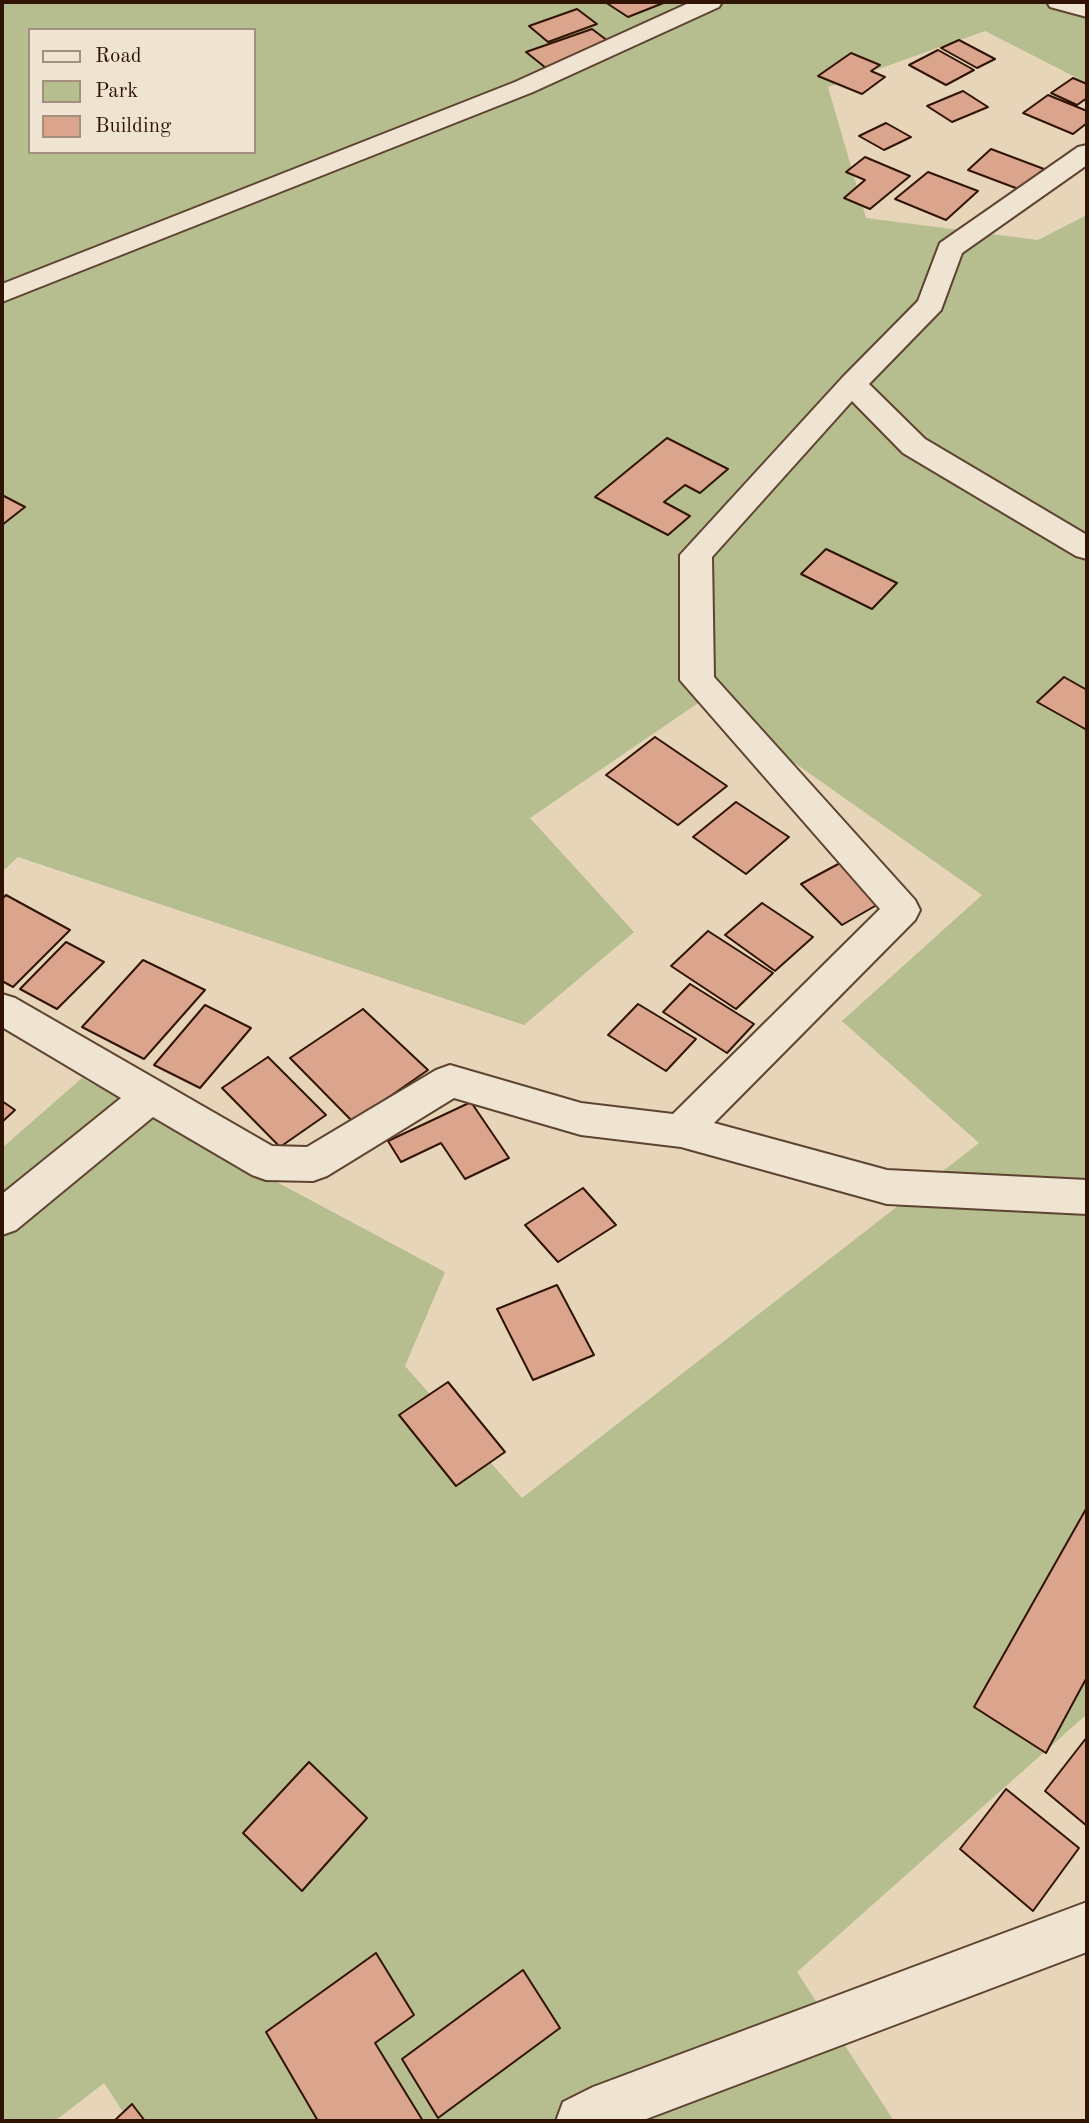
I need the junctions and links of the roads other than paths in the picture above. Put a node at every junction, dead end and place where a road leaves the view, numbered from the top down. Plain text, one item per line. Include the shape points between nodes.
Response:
1 (710, 2) edge
2 (1059, 2) edge
3 (1087, 9) edge
4 (1087, 153) edge
5 (2, 294) edge
6 (852, 384) junction
7 (1087, 549) edge
8 (2, 1009) edge
9 (152, 1095) junction
10 (681, 1131) junction
11 (1087, 1198) edge
12 (2, 1218) edge
13 (1087, 1927) edge
14 (582, 2121) edge

1 - 5 street via 524,87
2 - 3 street
4 - 6 street via 950,249 930,304
6 - 7 street via 914,446
6 - 10 street via 696,555 697,680 902,910
8 - 9 street
9 - 10 street via 266,1163 313,1164 450,1081 580,1119
9 - 12 street
10 - 11 street via 887,1187
13 - 14 street via 593,2113

